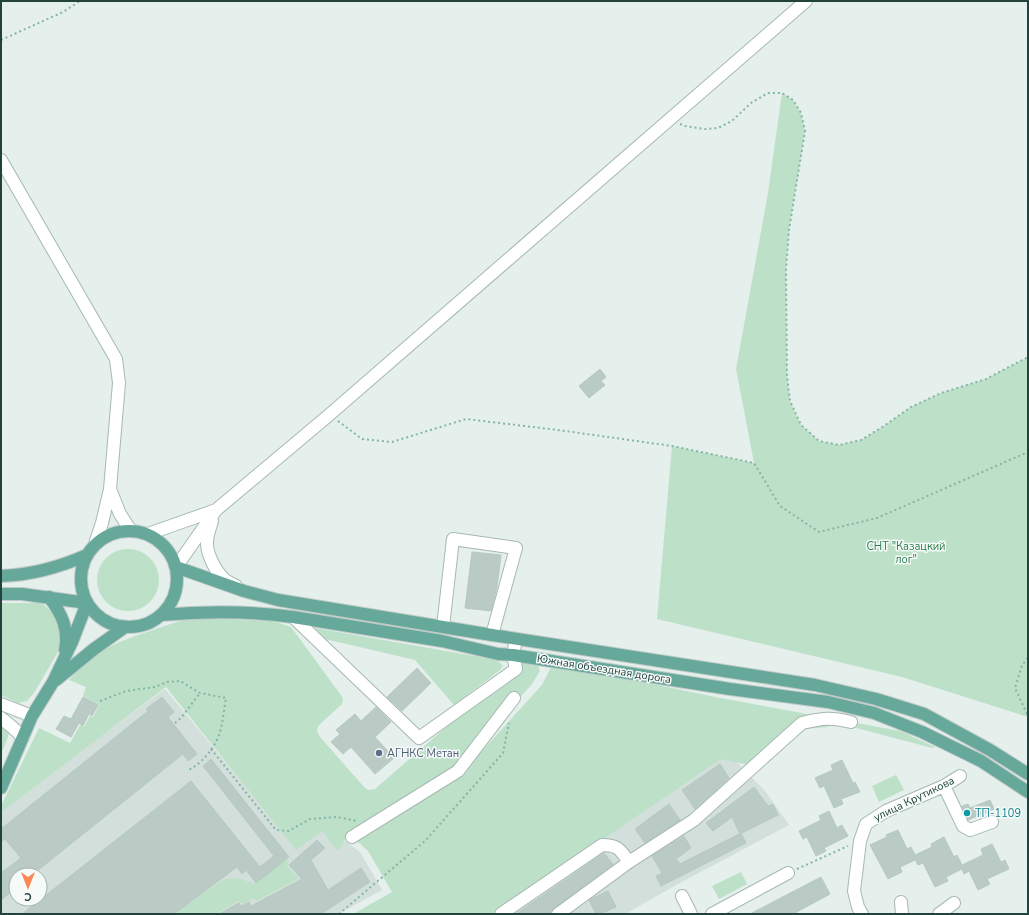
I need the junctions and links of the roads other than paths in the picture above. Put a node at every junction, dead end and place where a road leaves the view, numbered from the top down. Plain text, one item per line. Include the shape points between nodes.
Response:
1 (806, 1) edge
2 (1, 160) edge
3 (110, 489) junction
4 (216, 510) junction
5 (131, 531) junction
6 (148, 534) junction
7 (95, 544) junction
8 (87, 555) junction
9 (176, 566) junction
10 (1, 576) edge
11 (244, 591) junction
12 (1, 594) edge
13 (50, 597) junction
14 (87, 603) junction
15 (161, 615) junction
16 (293, 616) junction
17 (125, 627) junction
18 (443, 627) junction
19 (492, 635) junction
20 (516, 639) junction
21 (513, 655) junction
22 (53, 682) junction
23 (514, 698) dead end
24 (1, 704) edge
25 (32, 716) junction
26 (1, 718) edge
27 (851, 722) dead end
28 (23, 737) junction
29 (1028, 774) edge
30 (960, 776) dead end
31 (944, 786) junction
32 (1, 788) edge
33 (1028, 792) edge
34 (992, 822) dead end
35 (352, 837) dead end
36 (629, 862) junction
37 (788, 873) road end
38 (682, 896) dead end
39 (954, 903) dead end
40 (501, 914) edge
41 (558, 914) edge
42 (691, 914) edge
43 (712, 914) edge
44 (862, 914) edge
45 (939, 914) edge

1 - 4 street
2 - 3 street via 116,359 119,383
3 - 5 street via 120,514
3 - 7 street
4 - 6 street
4 - 9 street
4 - 11 street via 207,544 210,558 225,580
5 - 6 main road
5 - 7 main road via 112,534
6 - 9 main road via 170,553
7 - 8 main road
8 - 10 main road via 40,571
8 - 14 main road via 81,570 81,587
9 - 11 main road, Южная объездная дорога
9 - 15 main road via 175,593 170,605
11 - 18 main road, Южная объездная дорога via 278,600
12 - 13 main road
13 - 14 main road
13 - 22 main road via 59,610 66,635 63,659
14 - 17 main road via 97,615 110,623
14 - 22 main road
15 - 16 main road, Южная объездная дорога via 221,612
15 - 17 main road via 138,626
16 - 21 main road, Южная объездная дорога
16 - 21 street via 419,738 516,669
17 - 22 main road
18 - 19 main road, Южная объездная дорога
18 - 19 street via 453,539 516,548
19 - 20 main road, Южная объездная дорога
20 - 21 street
20 - 29 main road, Южная объездная дорога via 816,685 876,699 924,714
21 - 33 main road, Южная объездная дорога via 828,702 874,713 922,732 981,761
22 - 25 main road
23 - 35 street via 458,771
24 - 25 street
25 - 28 main road
26 - 28 street
27 - 36 street via 834,718 802,723 694,820
28 - 32 main road
30 - 31 street, улица Крутикова
31 - 34 street via 963,826 970,830
31 - 44 street, улица Крутикова via 886,811 866,824 860,841 854,891
36 - 40 street via 620,849 612,845 602,845
36 - 41 street
37 - 43 street
38 - 42 street
39 - 45 street

